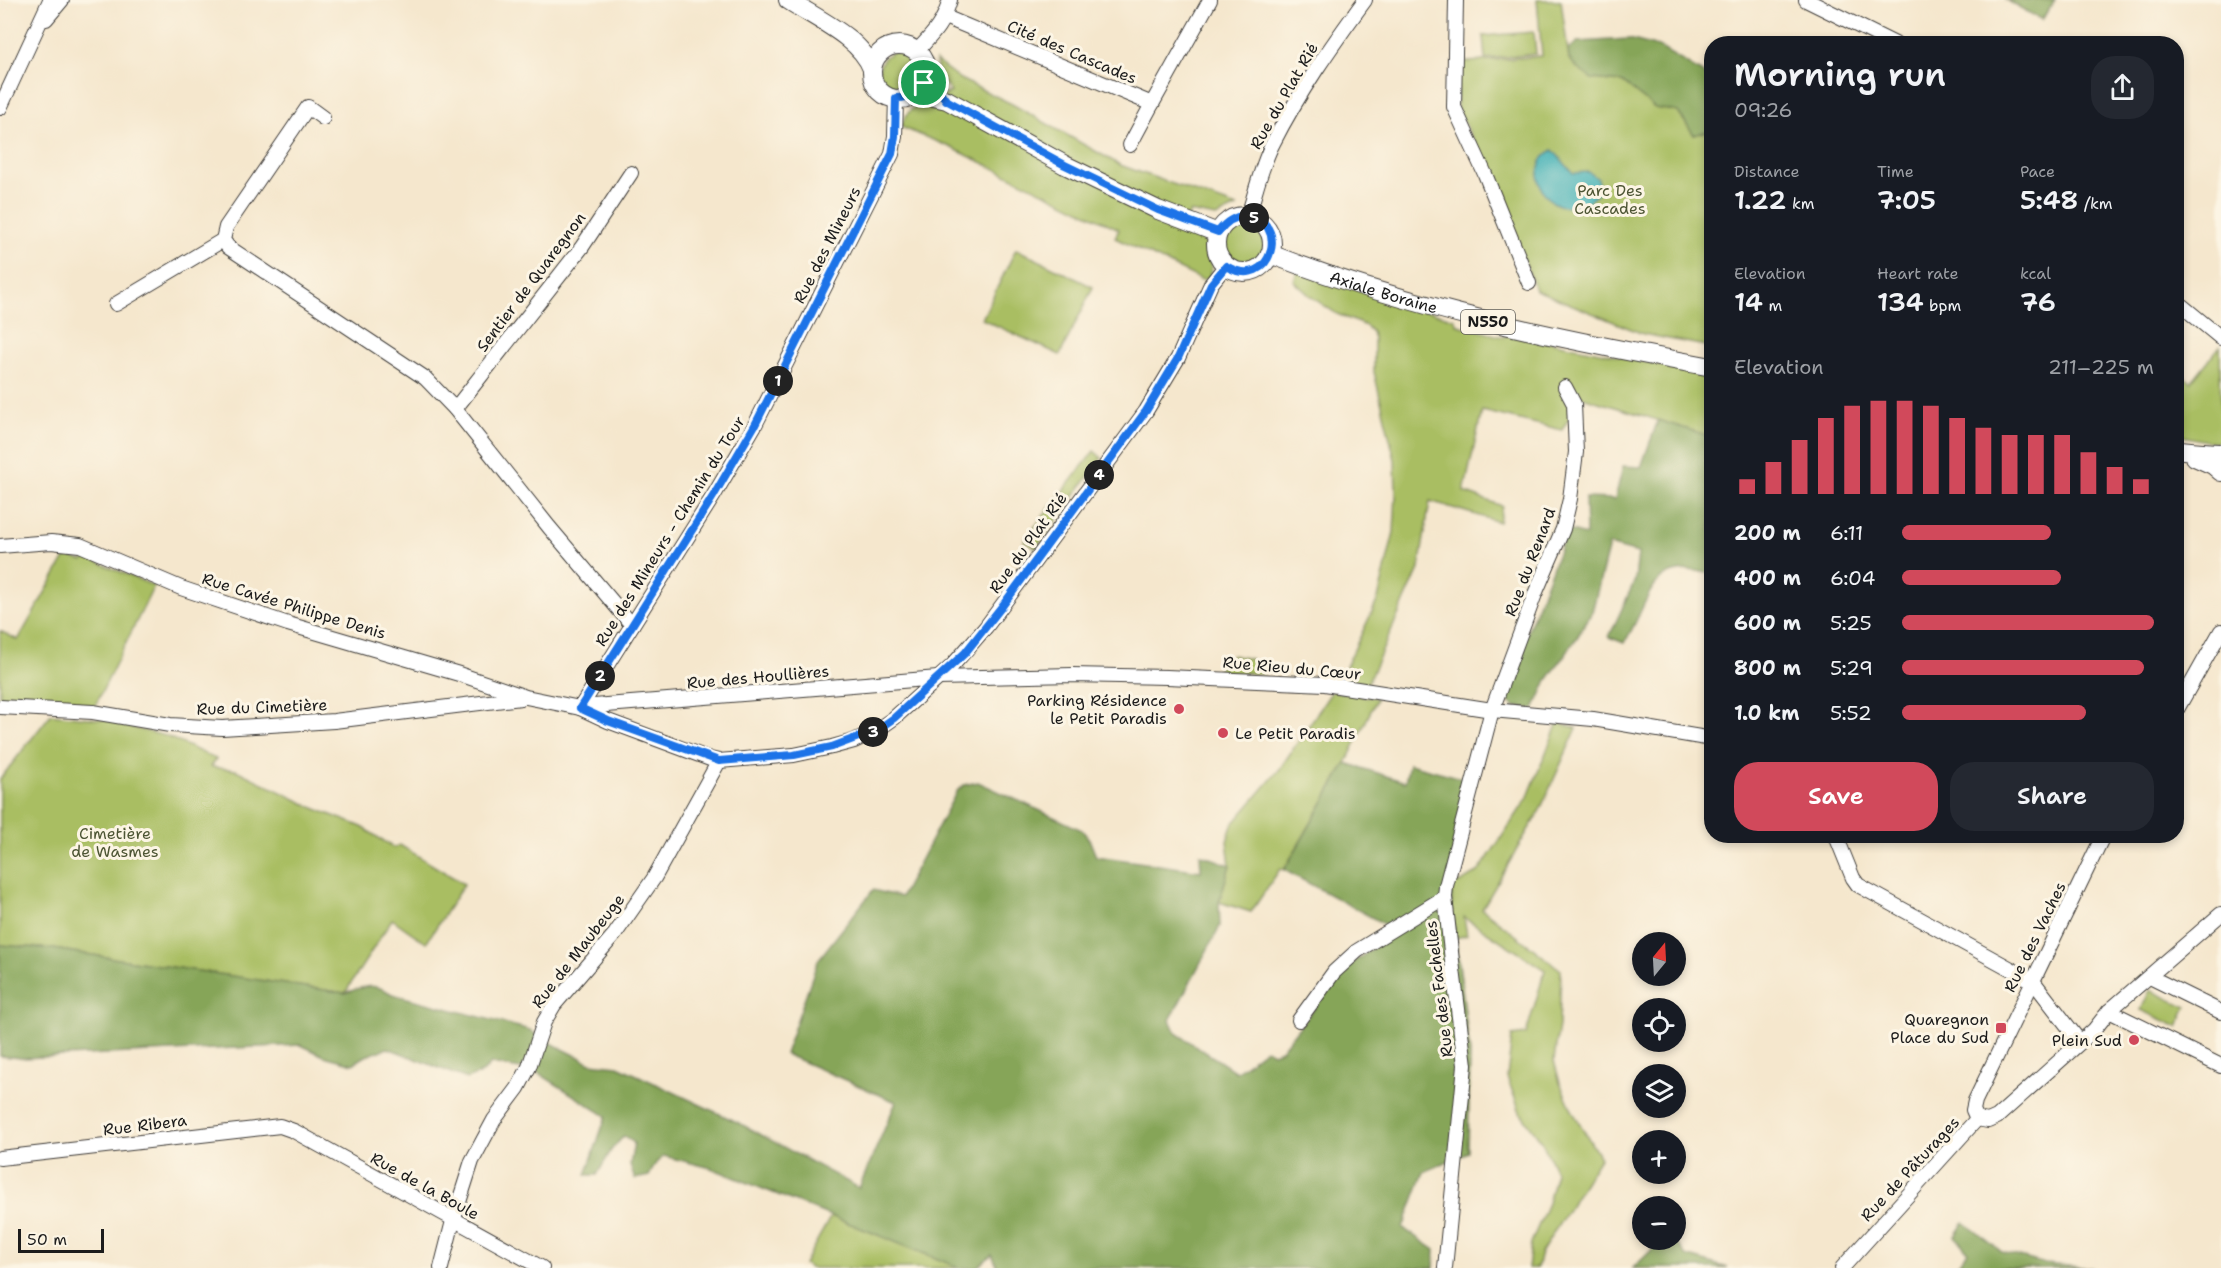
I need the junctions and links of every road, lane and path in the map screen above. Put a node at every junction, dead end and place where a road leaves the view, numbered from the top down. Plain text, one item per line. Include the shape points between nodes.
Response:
1 (50, 0) edge
2 (62, 0) edge
3 (788, 0) edge
4 (950, 0) edge
5 (1210, 0) edge
6 (1365, 0) edge
7 (1456, 0) edge
8 (1806, 0) edge
9 (945, 17) junction
10 (36, 32) junction
11 (1879, 36) edge
12 (857, 45) junction
13 (889, 46) junction
14 (917, 51) junction
15 (872, 69) junction
16 (927, 74) junction
17 (904, 97) junction
18 (946, 100) junction
19 (1152, 104) junction
20 (0, 108) edge
21 (323, 118) dead end
22 (1130, 145) dead end
23 (631, 173) dead end
24 (1248, 216) junction
25 (1218, 232) junction
26 (226, 244) junction
27 (1270, 255) junction
28 (1226, 266) junction
29 (1529, 283) dead end
30 (116, 304) dead end
31 (2184, 308) edge
32 (2221, 338) edge
33 (1704, 366) edge
34 (1565, 387) dead end
35 (768, 401) joint
36 (455, 409) junction
37 (2184, 451) edge
38 (2221, 453) edge
39 (2221, 472) edge
40 (0, 546) edge
41 (632, 626) junction
42 (2221, 631) edge
43 (938, 678) junction
44 (526, 697) junction
45 (2184, 697) edge
46 (0, 707) edge
47 (580, 708) junction
48 (1492, 711) junction
49 (1704, 738) edge
50 (719, 761) junction
51 (1839, 843) edge
52 (2100, 843) edge
53 (1445, 897) junction
54 (2221, 914) edge
55 (2150, 977) junction
56 (2033, 981) junction
57 (2109, 1011) junction
58 (2221, 1012) edge
59 (1299, 1020) dead end
60 (2080, 1042) junction
61 (2221, 1066) edge
62 (1977, 1119) junction
63 (294, 1131) joint
64 (0, 1158) edge
65 (453, 1221) junction
66 (441, 1268) edge
67 (542, 1268) edge
68 (1445, 1268) edge
69 (1842, 1268) edge

1 - 10 street
2 - 10 street
3 - 12 main road
4 - 9 street
5 - 19 street
6 - 24 street, Rue du Plat Rié via 1328,51 1273,143
7 - 29 street via 1454,107
8 - 11 street
9 - 14 street
9 - 19 street, Cité des Cascades
10 - 20 street
12 - 13 main road
12 - 15 main road
13 - 14 main road via 903,45
13 - 15 main road via 878,55
14 - 16 main road
15 - 17 main road via 880,90 887,96
16 - 17 main road via 924,83
16 - 18 main road
17 - 18 main road via 925,95
17 - 35 street, Rue des Mineurs via 892,154
18 - 25 main road via 1065,165 1158,210
19 - 22 street
21 - 26 street via 308,107 226,227
23 - 36 street, Sentier de Quaregnon via 582,247
24 - 25 main road via 1228,221
24 - 27 main road via 1269,230
25 - 28 main road via 1217,250
26 - 30 street
26 - 36 street via 425,378
27 - 28 main road via 1251,271
27 - 33 main road, Axiale Boraine / N550 via 1387,294 1500,325
28 - 43 street, Rue du Plat Rié via 1211,284 1173,368 1146,411 986,627
31 - 32 street
34 - 48 street, Rue du Renard via 1575,404 1576,452 1570,499 1563,529
35 - 41 street, Rue des Mineurs - Chemin du Tour
36 - 41 street
37 - 38 main road
37 - 39 main road
40 - 44 street, Rue Cavée Philippe Denis via 51,542 80,545 181,588
41 - 47 street, Rue des Mineurs - Chemin du Tour
42 - 45 street
43 - 47 street, Rue des Houllières
43 - 48 street, Rue Rieu du Cœur via 1108,675 1316,683
43 - 50 street, Rue du Plat Rié via 894,718 854,741 794,755
44 - 46 street, Rue du Cimetière via 334,722 222,728 170,725 93,712
44 - 47 street, Rue Cavée Philippe Denis
47 - 50 street
48 - 49 street, Rue Rieu du Cœur via 1593,720
48 - 53 street, Rue des Fachelles
50 - 65 street, Rue de Maubeuge via 654,878 615,934 544,1022 529,1067 472,1161
51 - 56 street via 1858,885
52 - 56 street, Rue des Vaches
53 - 59 street via 1357,951 1334,972
53 - 68 street, Rue des Fachelles via 1465,1065
54 - 55 street, Rue de Pâturages
55 - 57 street, Rue de Pâturages
55 - 58 street
56 - 60 street
56 - 62 street, Rue des Vaches via 1975,1101
57 - 60 street, Rue de Pâturages
57 - 61 street
60 - 62 street, Rue de Pâturages via 1994,1119
62 - 69 street, Rue de Pâturages
63 - 64 street, Rue Ribera via 280,1126
63 - 65 street, Rue de la Boule
65 - 66 street, Rue de Maubeuge
65 - 67 street, Rue de la Boule

